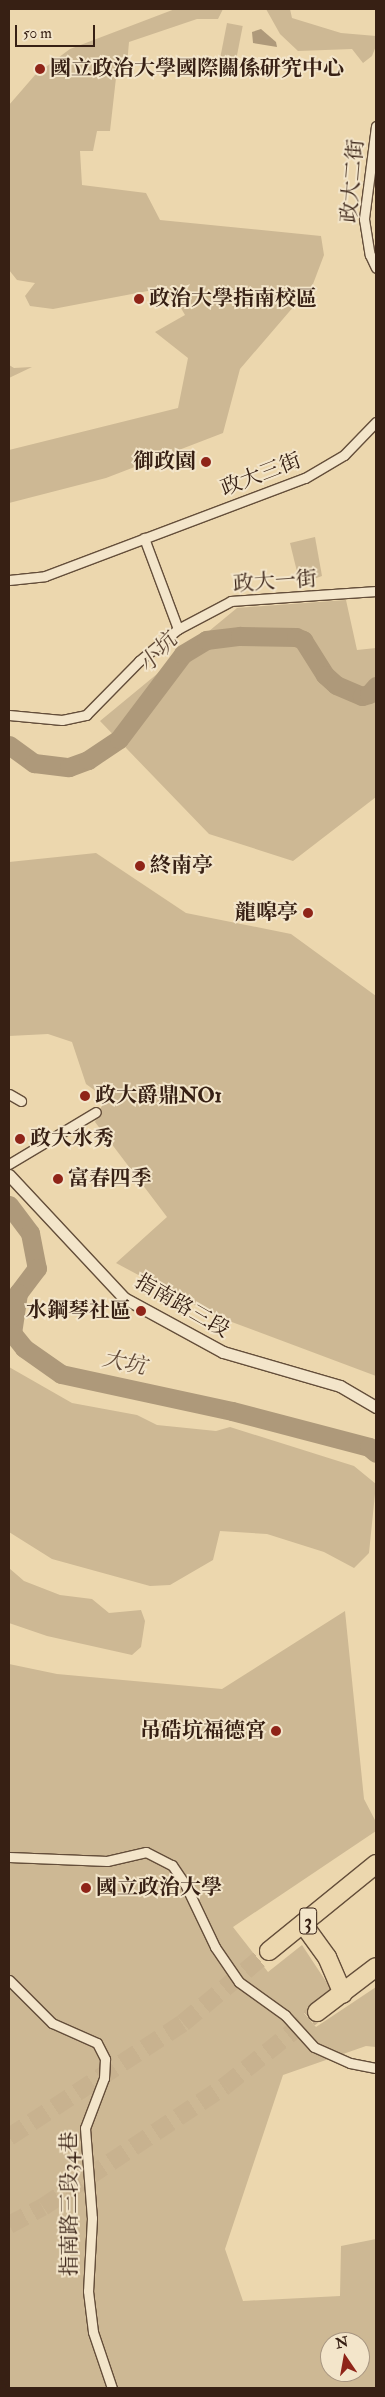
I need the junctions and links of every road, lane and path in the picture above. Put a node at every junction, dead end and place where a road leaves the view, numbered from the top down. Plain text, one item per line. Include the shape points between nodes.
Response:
1 (376, 126) edge
2 (376, 268) edge
3 (376, 422) edge
4 (144, 538) junction
5 (9, 580) edge
6 (376, 591) edge
7 (178, 629) junction
8 (9, 715) edge
9 (9, 1094) edge
10 (22, 1101) dead end
11 (96, 1112) dead end
12 (9, 1164) edge
13 (9, 1175) edge
14 (376, 1407) edge
15 (9, 1857) edge
16 (376, 1864) edge
17 (303, 1924) junction
18 (269, 1952) tunnel mouth
19 (372, 1970) edge
20 (9, 1980) edge
21 (343, 1994) junction
22 (317, 2012) tunnel mouth
23 (376, 2068) edge
24 (112, 2388) edge

1 - 2 street, 政大二街 via 364,219 370,255
3 - 4 street, 政大三街 via 344,455 305,478
4 - 5 street, 政大三街 via 45,576
4 - 7 street
6 - 7 street, 政大一街 via 231,601
7 - 8 street, 政大一街 via 139,661 86,715 62,720
9 - 10 street
11 - 12 street
13 - 14 street, 指南路三段 via 124,1298 223,1352 340,1386
15 - 23 street via 107,1861 146,1852 172,1864 216,1947 239,1982 285,2016 314,2047 350,2063
16 - 17 highway, 3
17 - 18 highway, 3
17 - 21 highway via 327,1956
19 - 21 highway
20 - 24 street, 指南路三段34巷 via 52,2023 91,2038 105,2059 104,2078 85,2128 92,2218 88,2291 93,2332
21 - 22 highway

